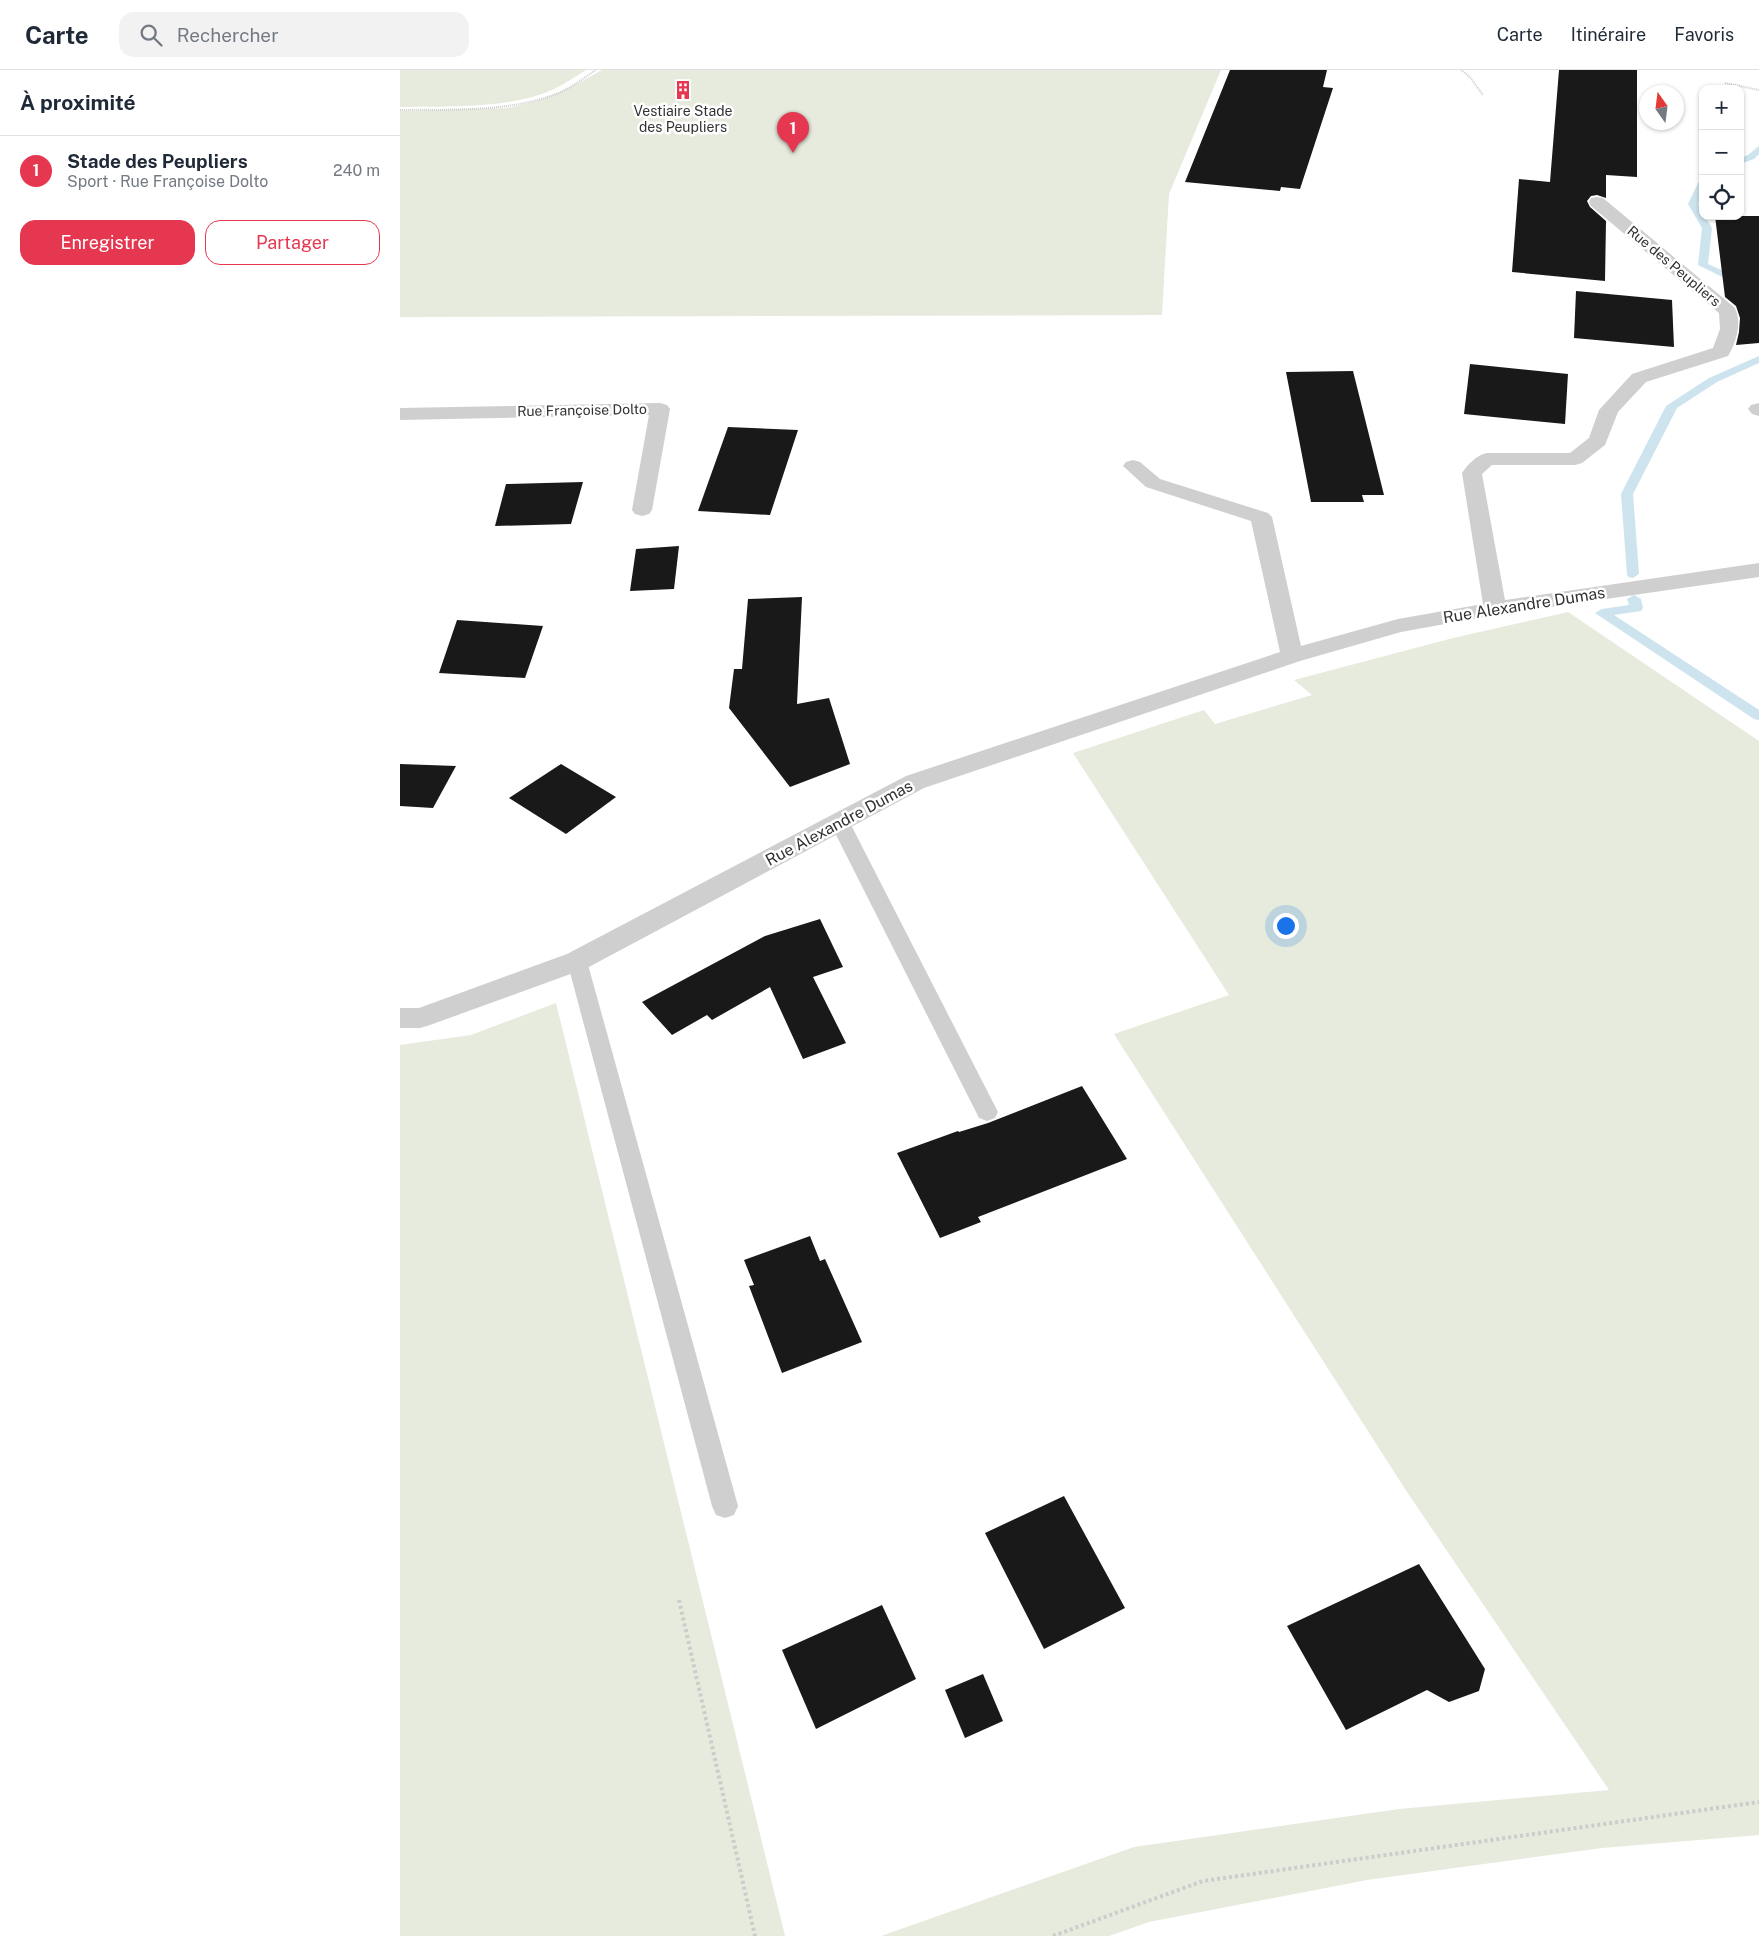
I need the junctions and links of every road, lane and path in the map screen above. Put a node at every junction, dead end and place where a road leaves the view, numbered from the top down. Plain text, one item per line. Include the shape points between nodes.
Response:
1 (596, 70) edge
2 (1461, 70) edge
3 (1725, 83) dead end
4 (1759, 90) edge
5 (1483, 95) dead end
6 (400, 110) edge
7 (1597, 202) dead end
8 (400, 414) edge
9 (1132, 466) dead end
10 (642, 510) dead end
11 (1759, 570) edge
12 (1495, 608) junction
13 (1292, 656) junction
14 (840, 822) junction
15 (577, 961) junction
16 (400, 1018) edge
17 (987, 1112) dead end
18 (724, 1506) dead end
19 (679, 1600) dead end
20 (1759, 1802) edge
21 (755, 1936) edge
22 (1053, 1936) edge

1 - 6 path via 562,91 525,104
2 - 5 path
3 - 4 path
7 - 12 street, Rue des Peupliers via 1728,311 1729,329 1721,352 1639,378 1609,410 1598,441 1575,459 1487,459 1472,473
8 - 10 street, Rue Françoise Dolto via 660,409
9 - 13 street via 1153,483 1261,517
11 - 12 street, Rue Alexandre Dumas
12 - 13 street, Rue Alexandre Dumas via 1398,626
13 - 14 street, Rue Alexandre Dumas via 915,782
14 - 15 street, Rue Alexandre Dumas
14 - 17 lane
15 - 16 street, Rue Alexandre Dumas via 420,1018
15 - 18 lane
19 - 21 path
20 - 22 path via 1203,1881

